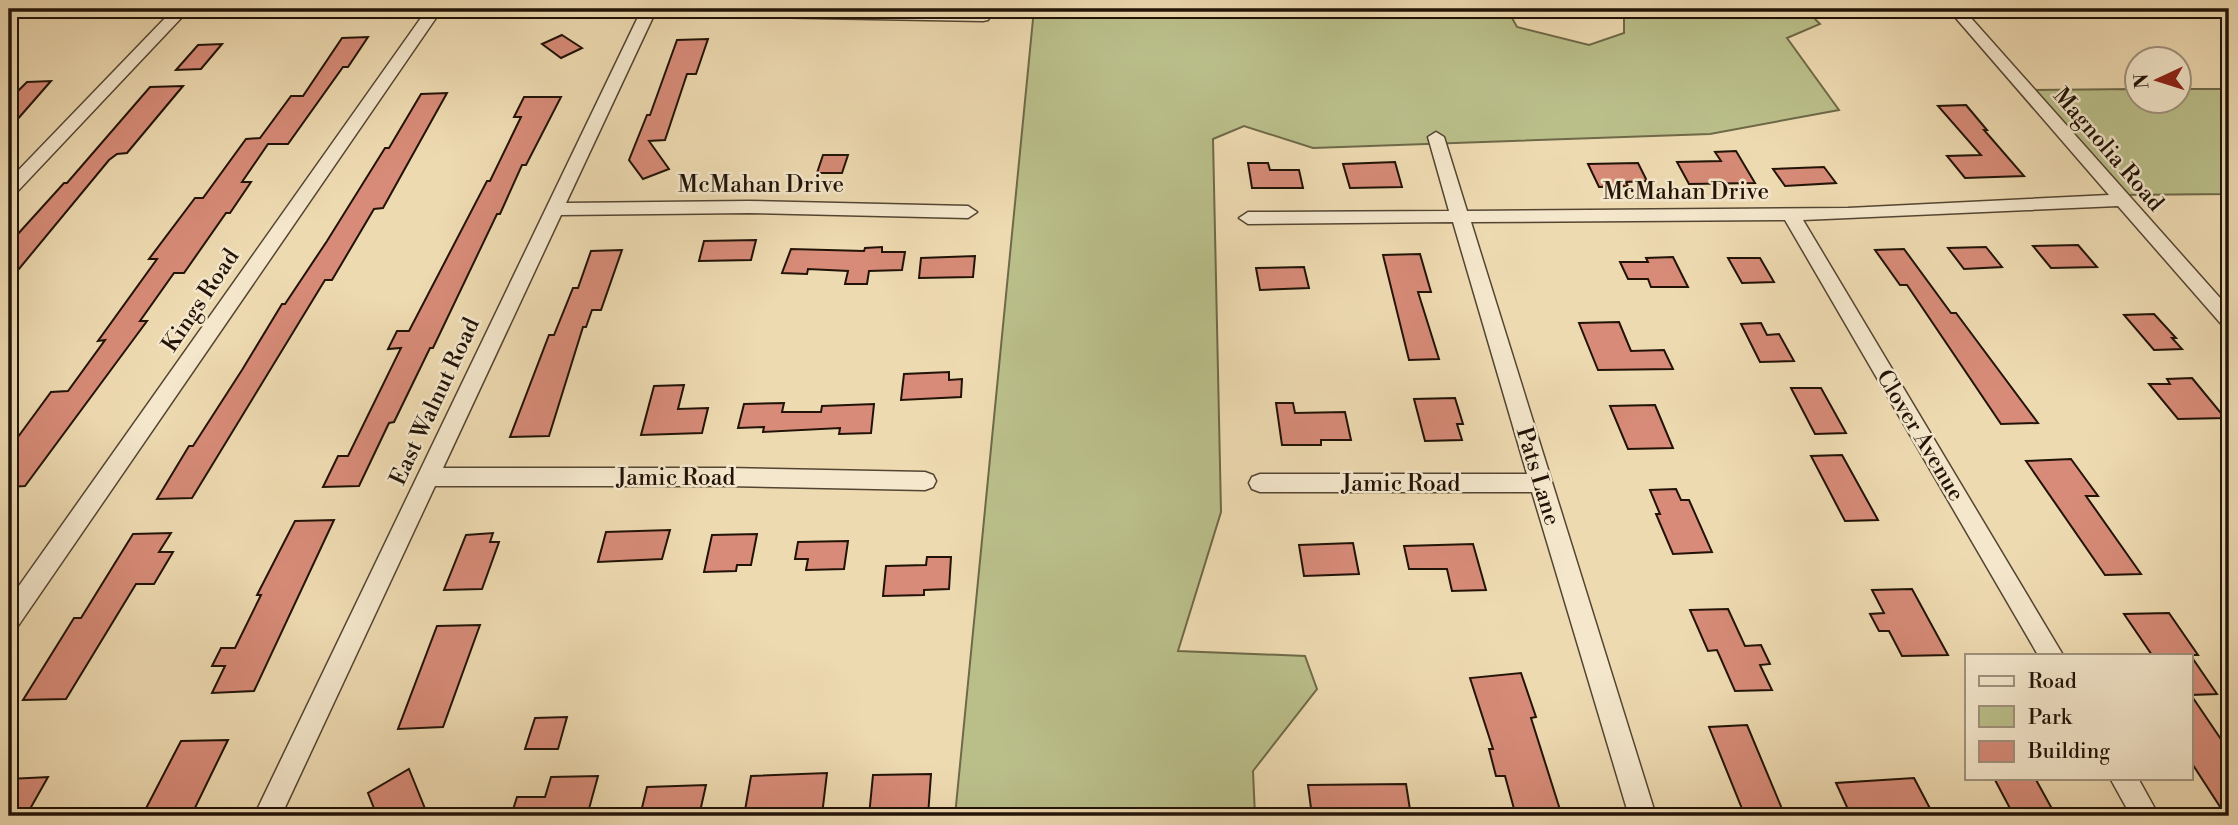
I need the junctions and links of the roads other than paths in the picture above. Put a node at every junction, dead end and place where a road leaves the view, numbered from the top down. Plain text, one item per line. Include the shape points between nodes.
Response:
1 (26, 9) edge
2 (1955, 9) edge
3 (433, 10) edge
4 (648, 10) edge
5 (180, 11) junction
6 (983, 17) dead end
7 (1436, 137) dead end
8 (9, 190) edge
9 (2124, 200) junction
10 (553, 209) junction
11 (968, 212) dead end
12 (1791, 215) junction
13 (1461, 217) junction
14 (1248, 218) dead end
15 (2229, 320) edge
16 (426, 477) junction
17 (925, 481) dead end
18 (1260, 483) dead end
19 (1541, 483) junction
20 (9, 619) edge
21 (2050, 654) edge
22 (2124, 780) edge
23 (267, 816) edge
24 (1642, 816) edge
25 (2146, 816) edge

1 - 5 street
2 - 9 street, Magnolia Road
3 - 4 street
3 - 5 street
3 - 20 street, Kings Road
4 - 6 street
4 - 10 street, East Walnut Road
5 - 8 street
7 - 13 street, Pats Lane
9 - 12 street, McMahan Drive
9 - 15 street, Magnolia Road
10 - 11 street, McMahan Drive
10 - 16 street, East Walnut Road
12 - 13 street, McMahan Drive
12 - 21 street, Clover Avenue
13 - 14 street, McMahan Drive
13 - 19 street, Pats Lane
16 - 17 street, Jamic Road
16 - 23 street, East Walnut Road
18 - 19 street, Jamic Road
19 - 24 street, Pats Lane
22 - 25 street

